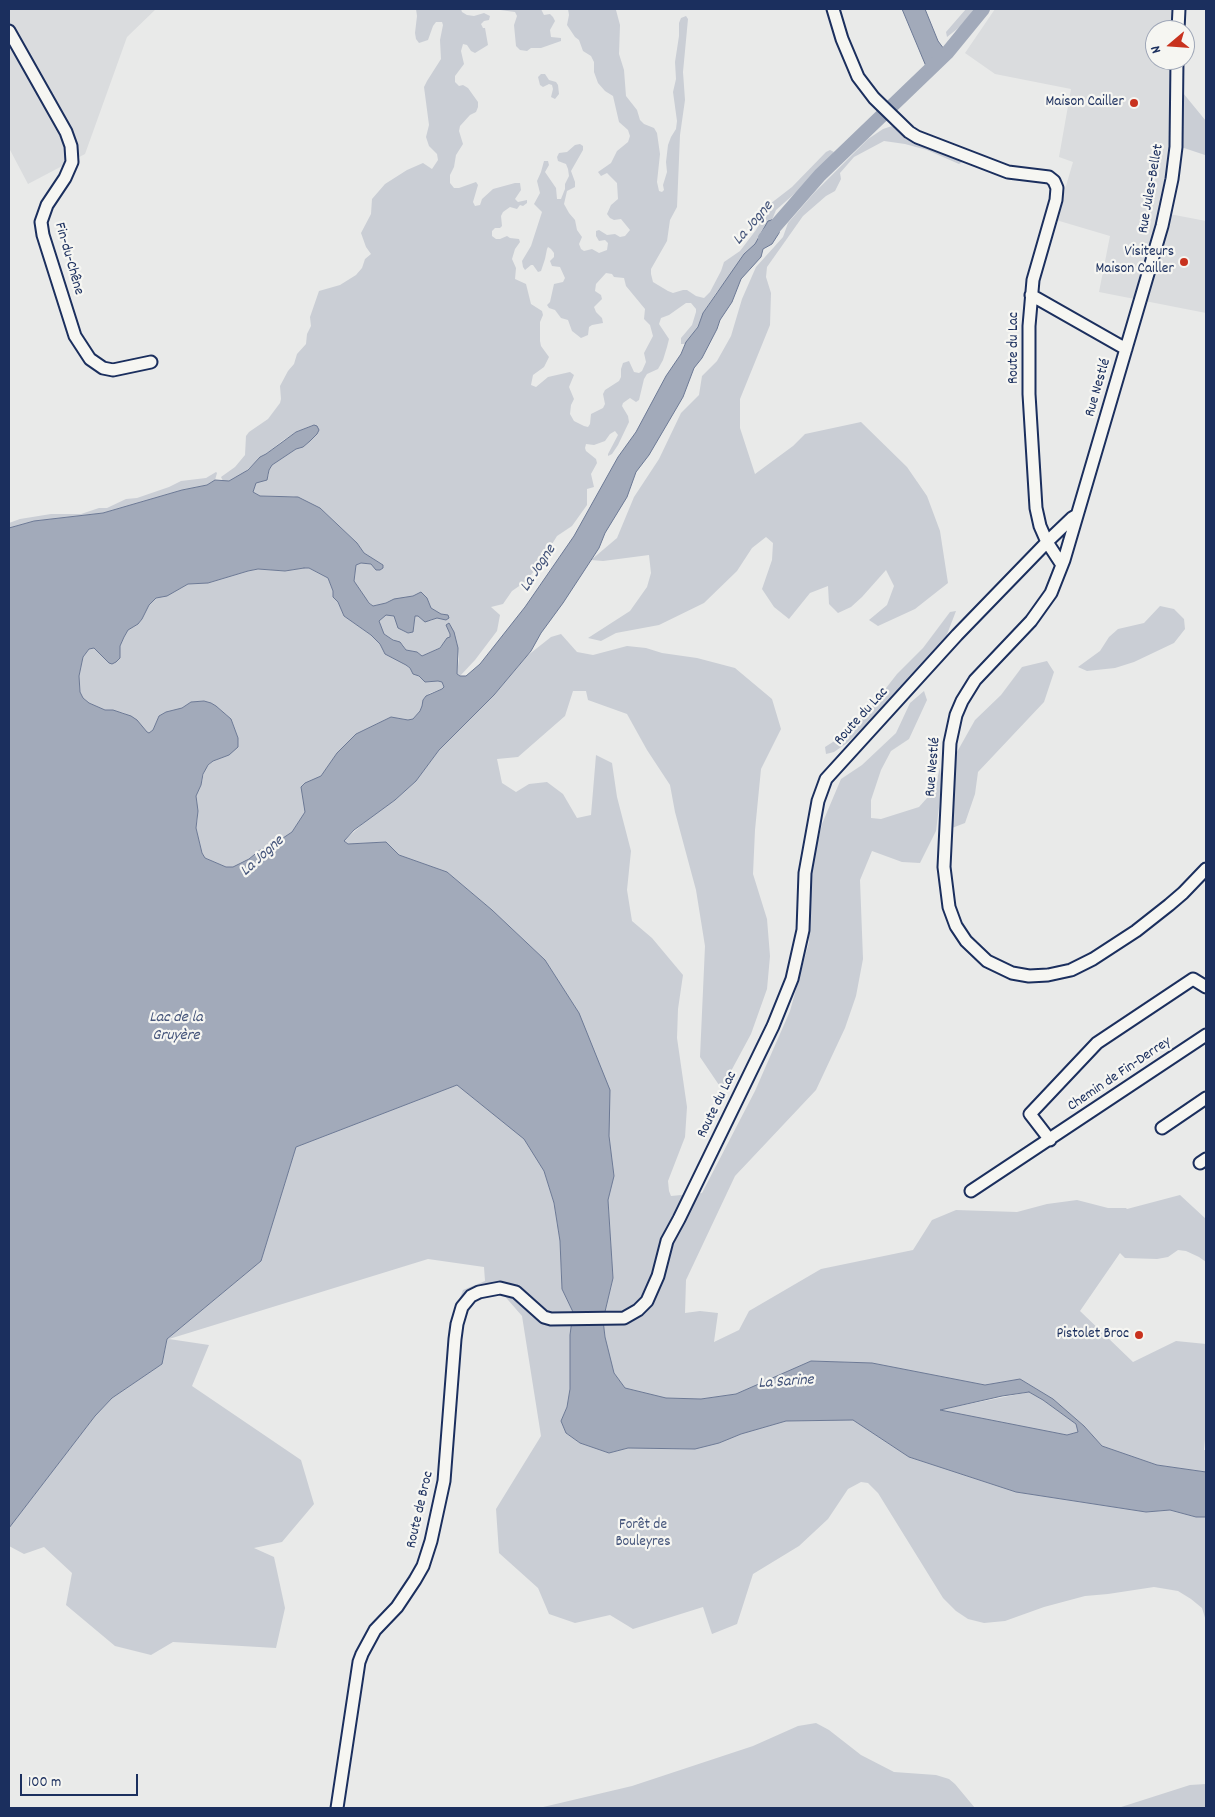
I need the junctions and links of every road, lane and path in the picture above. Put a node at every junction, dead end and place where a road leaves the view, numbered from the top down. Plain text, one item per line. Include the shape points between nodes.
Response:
1 (833, 9) edge
2 (9, 31) edge
3 (1177, 70) edge
4 (1031, 295) junction
5 (1126, 349) junction
6 (151, 362) dead end
7 (1077, 515) junction
8 (1047, 542) junction
9 (1062, 565) junction
10 (1206, 869) edge
11 (1206, 987) edge
12 (1206, 1035) edge
13 (1206, 1098) edge
14 (1162, 1128) dead end
15 (1050, 1140) junction
16 (971, 1191) dead end
17 (555, 1319) joint
18 (337, 1808) edge

1 - 4 street, Route du Lac via 858,76 900,124 917,137 1008,172 1044,175 1054,181 1056,200
2 - 6 street, Fin-du-Chêne via 71,146 72,162 41,222 75,336 90,359 103,368 113,370
3 - 5 street, Rue Jules-Bellet via 1176,147 1172,179 1162,226
4 - 5 street
4 - 8 street, Route du Lac via 1029,394 1035,489 1040,526
5 - 7 street, Rue Nestlé
7 - 8 street
7 - 9 street, Rue Nestlé
8 - 9 street
8 - 17 street, Route du Lac via 826,779 818,801 805,873 803,930 792,979 773,1026 667,1241 650,1295 638,1310 628,1316
9 - 10 street, Rue Nestlé via 1040,611 975,680 956,715 950,744 944,867 946,897 956,926 987,961 1012,973 1029,976 1071,970 1136,931 1183,893
11 - 15 street, Chemin de Fin-Derrey via 1193,979 1097,1043 1030,1114
12 - 15 street, Chemin de Fin-Derrey
13 - 14 street
15 - 16 street, Chemin de Fin-Derrey
17 - 18 street, Route de Broc via 544,1317 523,1298 505,1288 479,1292 462,1307 455,1339 444,1481 431,1540 415,1580 397,1608 375,1630 362,1654

